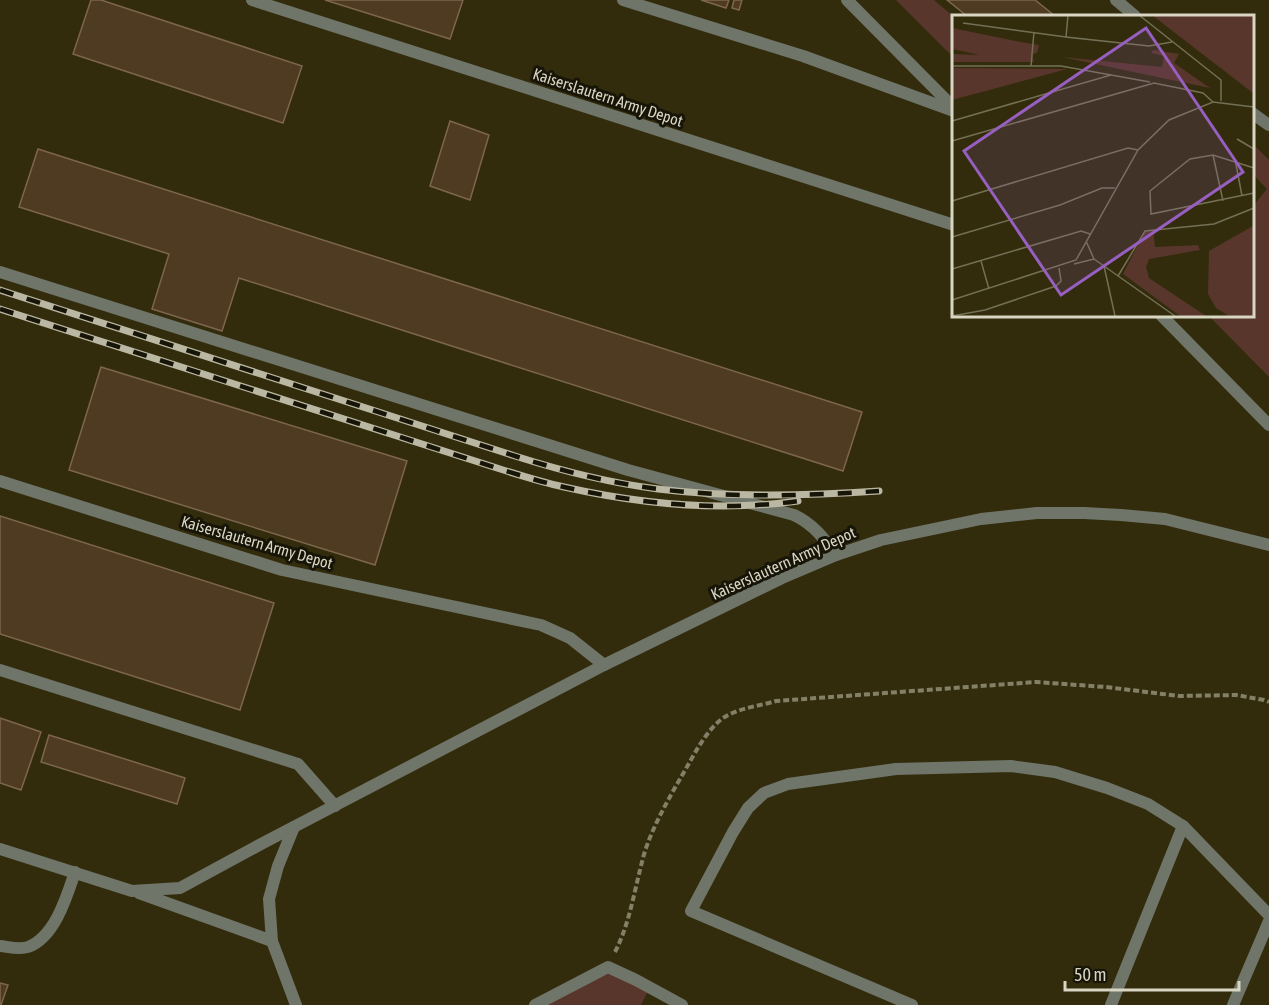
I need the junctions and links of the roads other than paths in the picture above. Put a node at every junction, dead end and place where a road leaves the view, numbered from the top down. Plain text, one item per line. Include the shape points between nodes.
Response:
1 (252, 0) edge
2 (623, 0) edge
3 (847, 0) edge
4 (1116, 0) edge
5 (1134, 15) edge
6 (952, 107) edge
7 (952, 108) edge
8 (1254, 114) edge
9 (1269, 125) edge
10 (952, 224) edge
11 (0, 272) edge
12 (1162, 316) edge
13 (1269, 425) edge
14 (0, 481) edge
15 (1269, 545) edge
16 (836, 555) junction
17 (604, 665) junction
18 (0, 670) edge
19 (335, 806) junction
20 (1183, 825) junction
21 (294, 827) junction
22 (0, 849) edge
23 (75, 872) junction
24 (132, 891) junction
25 (1269, 915) edge
26 (1269, 921) edge
27 (272, 941) junction
28 (0, 946) edge
29 (296, 1005) edge
30 (535, 1005) edge
31 (682, 1005) edge
32 (912, 1005) edge
33 (1111, 1005) edge
34 (1233, 1005) edge

1 - 10 lane, Kaiserslautern Army Depot
2 - 7 lane via 803,56
3 - 6 lane
4 - 5 lane
8 - 9 lane
11 - 16 lane via 628,470 794,515 819,532
12 - 13 lane
14 - 17 lane, Kaiserslautern Army Depot via 282,570 542,625 570,638
15 - 16 lane, Kaiserslautern Army Depot via 1165,519 1036,513 933,528
16 - 17 lane, Kaiserslautern Army Depot
17 - 19 lane, Kaiserslautern Army Depot
18 - 19 lane via 298,764
19 - 21 lane, Kaiserslautern Army Depot
20 - 25 lane
20 - 32 lane via 1148,804 1107,788 1055,772 1011,766 896,769 788,784 764,793 748,808 733,832 691,911
20 - 33 lane
21 - 24 lane, Kaiserslautern Army Depot via 180,888
21 - 27 lane via 269,899
22 - 23 lane, Kaiserslautern Army Depot
23 - 24 lane, Kaiserslautern Army Depot
23 - 28 lane via 65,903 43,936 29,946
24 - 27 lane
26 - 34 lane
27 - 29 lane
30 - 31 lane via 608,967

